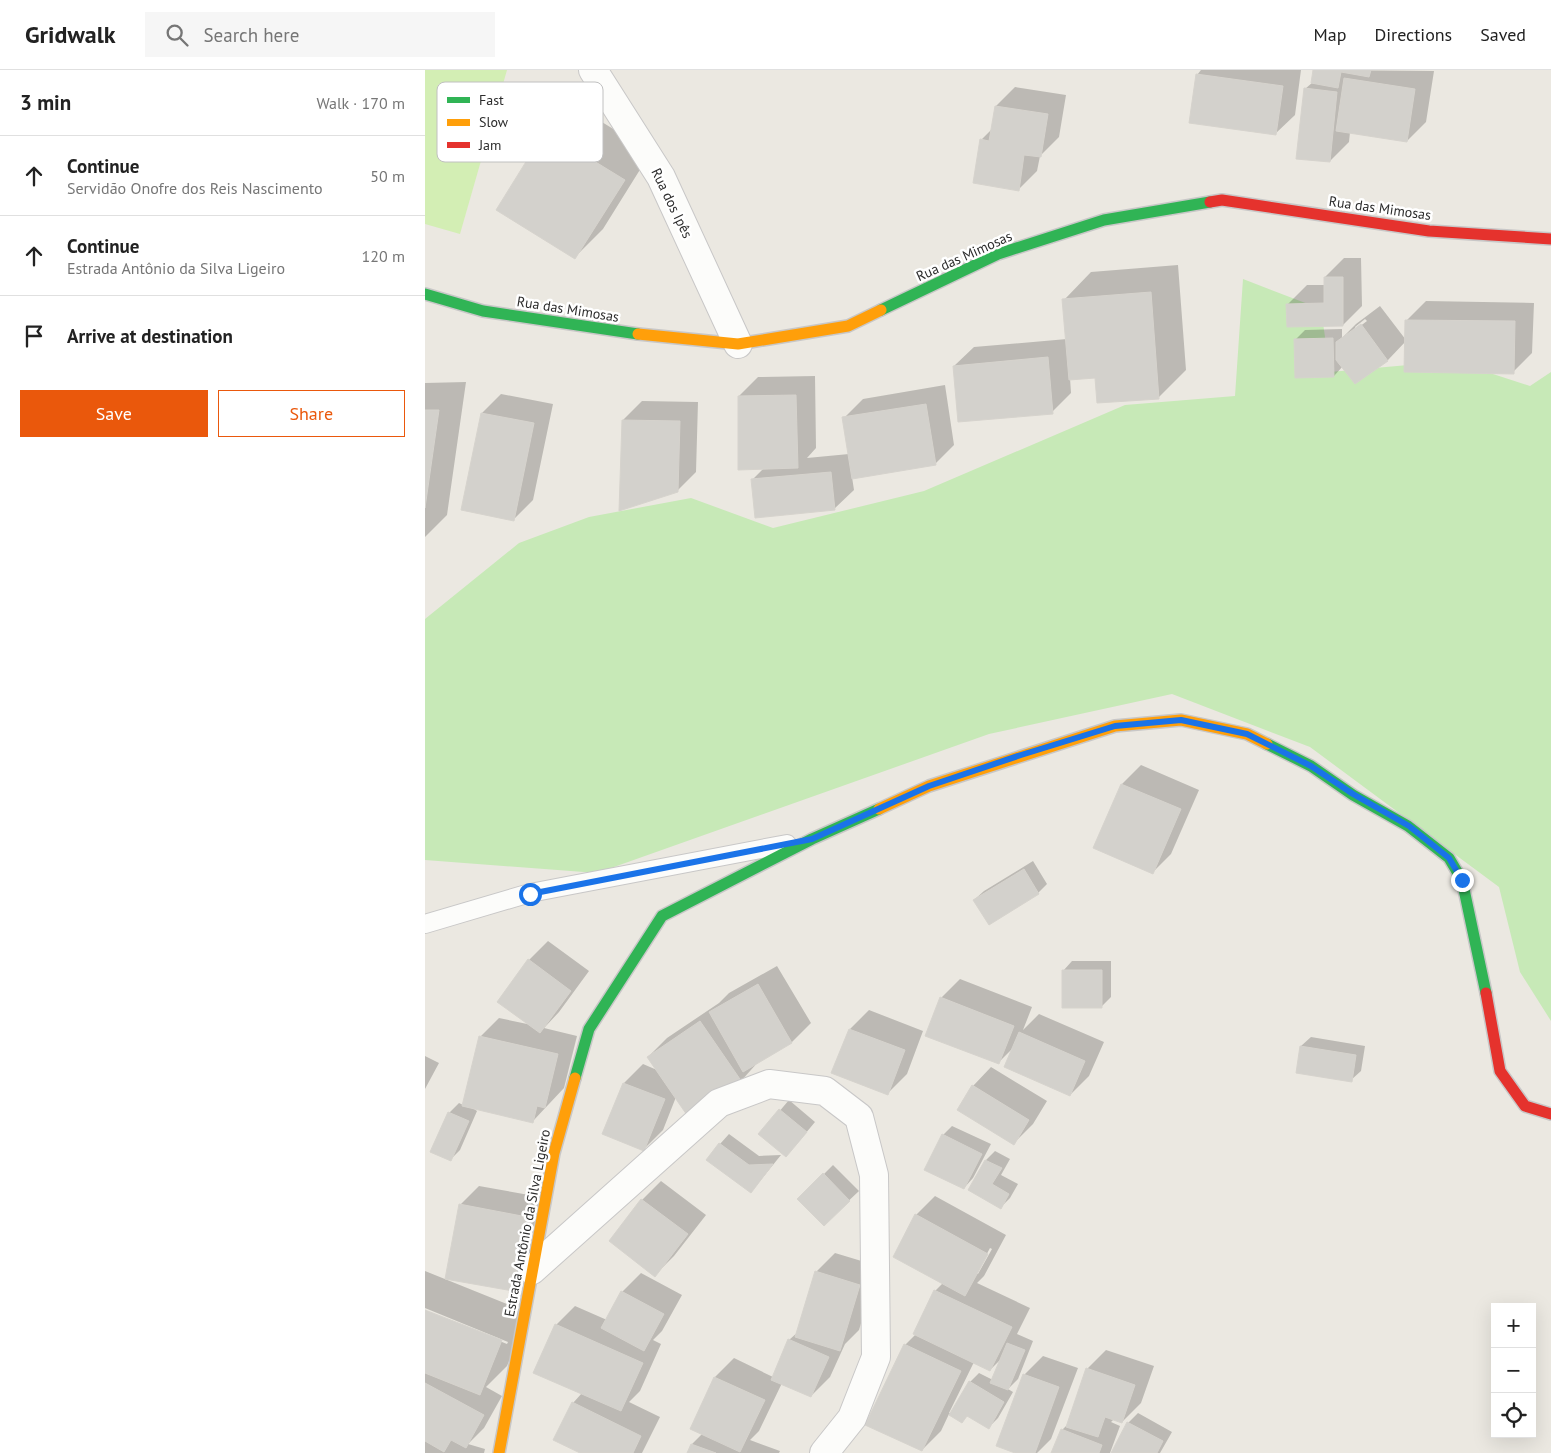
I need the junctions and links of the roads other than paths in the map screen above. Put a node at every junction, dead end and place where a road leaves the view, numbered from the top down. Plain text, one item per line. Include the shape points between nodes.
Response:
1 (593, 70) edge
2 (601, 82) edge
3 (603, 86) edge
4 (1551, 239) edge
5 (425, 294) edge
6 (738, 344) junction
7 (812, 839) junction
8 (425, 924) edge
9 (1551, 1114) edge
10 (532, 1270) junction
11 (499, 1453) edge
12 (824, 1453) edge

1 - 2 street, Rua dos Ipês
3 - 6 street, Rua dos Ipês via 661,177
4 - 6 street, Rua das Mimosas via 1429,231 1222,200 1104,220 998,254 849,326
5 - 6 street, Rua das Mimosas via 483,311 613,332
7 - 8 lane via 530,894
7 - 9 street, Estrada Antônio da Silva Ligeiro via 929,786 1115,726 1181,720 1247,734 1311,766 1409,826 1449,858 1462,880 1500,1071 1525,1106
7 - 10 street, Estrada Antônio da Silva Ligeiro via 662,916 656,924 589,1029 554,1153
10 - 11 street, Estrada Antônio da Silva Ligeiro
10 - 12 street via 719,1104 769,1084 825,1091 859,1117 875,1175 876,1357 852,1418

